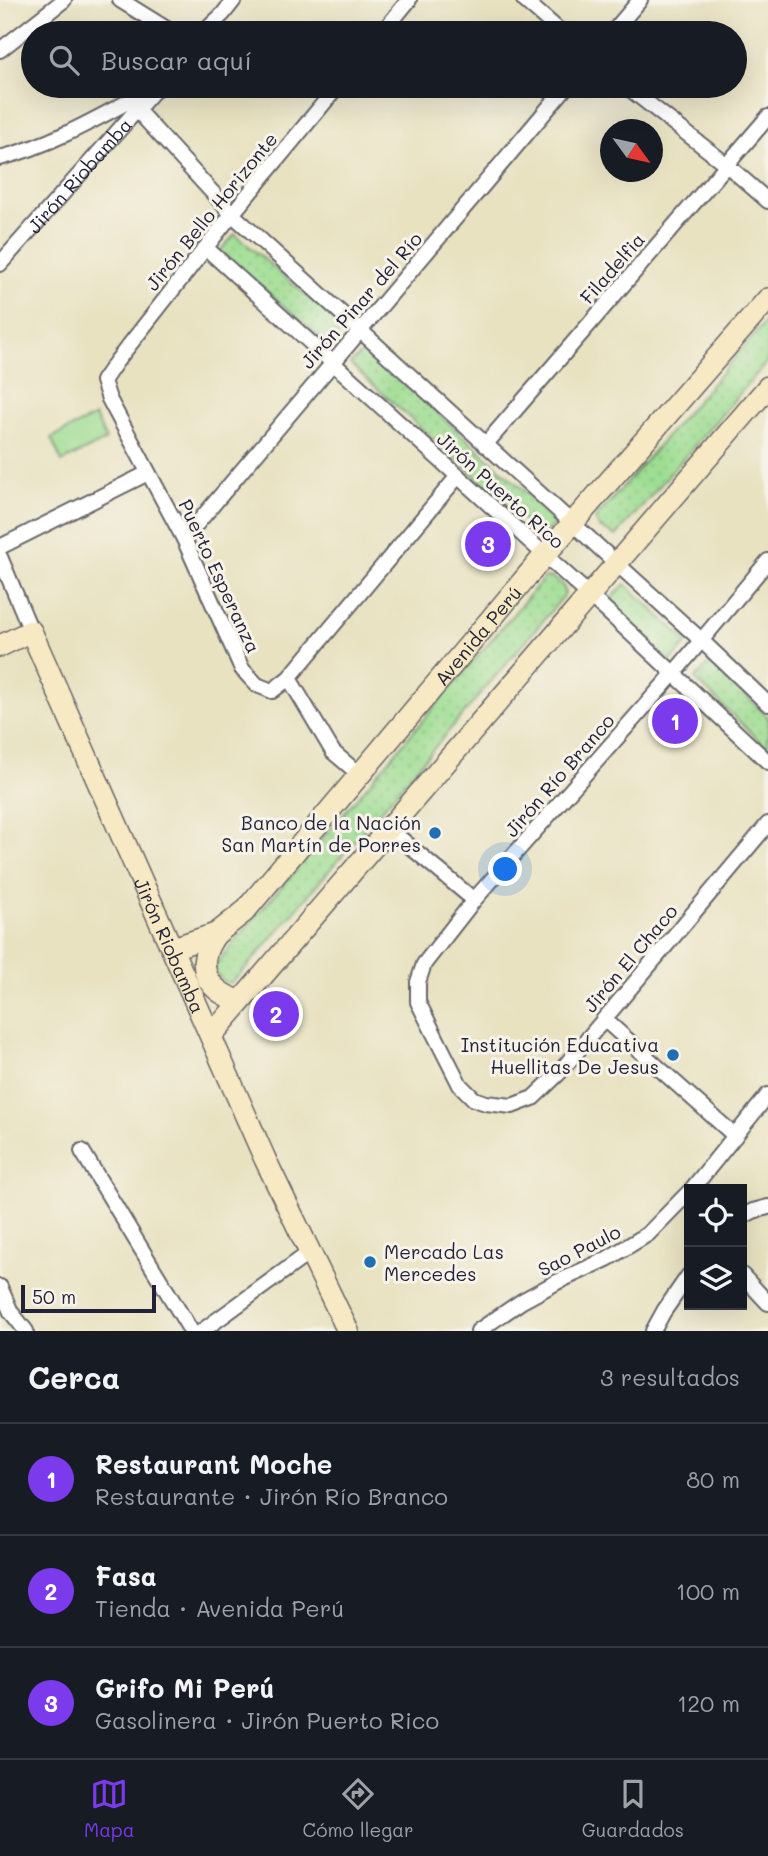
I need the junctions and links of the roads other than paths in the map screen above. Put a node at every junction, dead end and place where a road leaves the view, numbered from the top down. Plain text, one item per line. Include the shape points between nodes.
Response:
1 (64, 0) edge
2 (120, 0) edge
3 (234, 0) edge
4 (409, 0) edge
5 (524, 0) edge
6 (640, 0) edge
7 (37, 21) edge
8 (154, 21) edge
9 (216, 21) edge
10 (392, 21) edge
11 (548, 21) edge
12 (622, 21) edge
13 (21, 34) edge
14 (0, 50) edge
15 (135, 98) edge
16 (148, 98) edge
17 (328, 98) edge
18 (557, 98) edge
19 (642, 98) edge
20 (137, 110) junction
21 (768, 117) edge
22 (0, 158) edge
23 (727, 164) junction
24 (768, 201) edge
25 (232, 214) junction
26 (16, 246) junction
27 (206, 248) junction
28 (0, 253) edge
29 (0, 264) edge
30 (768, 299) edge
31 (361, 330) junction
32 (116, 362) joint
33 (332, 362) junction
34 (768, 387) edge
35 (485, 445) junction
36 (149, 473) junction
37 (458, 476) junction
38 (573, 524) junction
39 (184, 539) junction
40 (0, 547) edge
41 (544, 556) junction
42 (0, 557) edge
43 (768, 561) edge
44 (615, 564) junction
45 (588, 594) junction
46 (31, 631) junction
47 (701, 640) junction
48 (0, 646) edge
49 (674, 673) junction
50 (289, 678) junction
51 (768, 704) edge
52 (768, 762) edge
53 (360, 775) junction
54 (768, 824) edge
55 (388, 828) junction
56 (474, 900) junction
57 (216, 934) junction
58 (173, 948) junction
59 (240, 1001) junction
60 (604, 1018) junction
61 (211, 1036) junction
62 (449, 1065) joint
63 (768, 1095) edge
64 (734, 1136) junction
65 (82, 1151) dead end
66 (696, 1184) edge
67 (684, 1198) edge
68 (768, 1207) edge
69 (747, 1214) edge
70 (309, 1253) junction
71 (747, 1280) edge
72 (684, 1283) edge
73 (0, 1287) edge
74 (768, 1303) edge
75 (6, 1316) edge
76 (26, 1331) edge
77 (191, 1331) edge
78 (202, 1331) edge
79 (348, 1331) edge
80 (478, 1331) edge
81 (653, 1331) edge

1 - 7 street
2 - 8 street
3 - 9 street
4 - 10 street
5 - 11 street
6 - 12 street
13 - 14 street
15 - 22 street
16 - 20 street, Jirón Riobamba
17 - 25 street, Jirón Bello Horizonte
18 - 31 street, Jirón Pinar del Río
19 - 23 street
20 - 25 street, Jirón Puerto Rico
20 - 26 street, Jirón Riobamba
21 - 23 street, Filadelfia
23 - 24 street
23 - 35 street, Filadelfia
25 - 27 street, Jirón Bello Horizonte
25 - 31 street, Jirón Puerto Rico
26 - 28 street
26 - 29 street, Jirón Riobamba
27 - 32 street, Jirón Bello Horizonte
27 - 33 street, Jirón Puerto Rico
30 - 38 main road, Avenida Perú
31 - 33 street, Jirón Pinar del Río
31 - 35 street, Jirón Puerto Rico
32 - 36 street, Puerto Esperanza via 103,381
33 - 37 street, Jirón Puerto Rico
33 - 39 street, Jirón Pinar del Río
34 - 44 main road
35 - 38 street, Jirón Puerto Rico
36 - 39 street, Puerto Esperanza
36 - 40 street
37 - 41 street, Jirón Puerto Rico
37 - 50 street
38 - 41 main road, Avenida Perú
38 - 44 street, Jirón Puerto Rico
39 - 50 street, Puerto Esperanza via 242,668 257,685 272,691
41 - 45 street, Jirón Puerto Rico
41 - 53 main road, Avenida Perú
42 - 46 street, Jirón Riobamba
43 - 47 street, Jirón Río Branco
44 - 45 main road
44 - 47 street, Jirón Puerto Rico
45 - 49 street, Jirón Puerto Rico
45 - 55 main road
46 - 48 main road
46 - 58 main road, Jirón Riobamba
47 - 49 street, Jirón Río Branco
47 - 51 street, Jirón Puerto Rico
49 - 52 street, Jirón Puerto Rico
49 - 56 street, Jirón Río Branco
50 - 53 street via 333,752
53 - 57 main road, Avenida Perú via 244,912
54 - 60 street, Jirón El Chaco
55 - 56 street
55 - 59 main road
56 - 62 street, Jirón Río Branco via 424,964 418,982 418,1002
57 - 58 main road, Avenida Perú
57 - 59 main road via 204,960 206,976 215,989
58 - 61 main road, Jirón Riobamba
59 - 61 main road
60 - 62 street, Jirón El Chaco via 559,1073 533,1098 519,1104 486,1103 470,1097
60 - 64 street
61 - 70 main road, Jirón Riobamba
63 - 64 street, Sao Paulo
64 - 66 street, Sao Paulo
65 - 77 street
67 - 80 street, Sao Paulo via 648,1234 529,1297
68 - 69 street
70 - 78 street
70 - 79 main road, Jirón Riobamba
71 - 74 street
72 - 81 street
73 - 75 street
75 - 76 street

